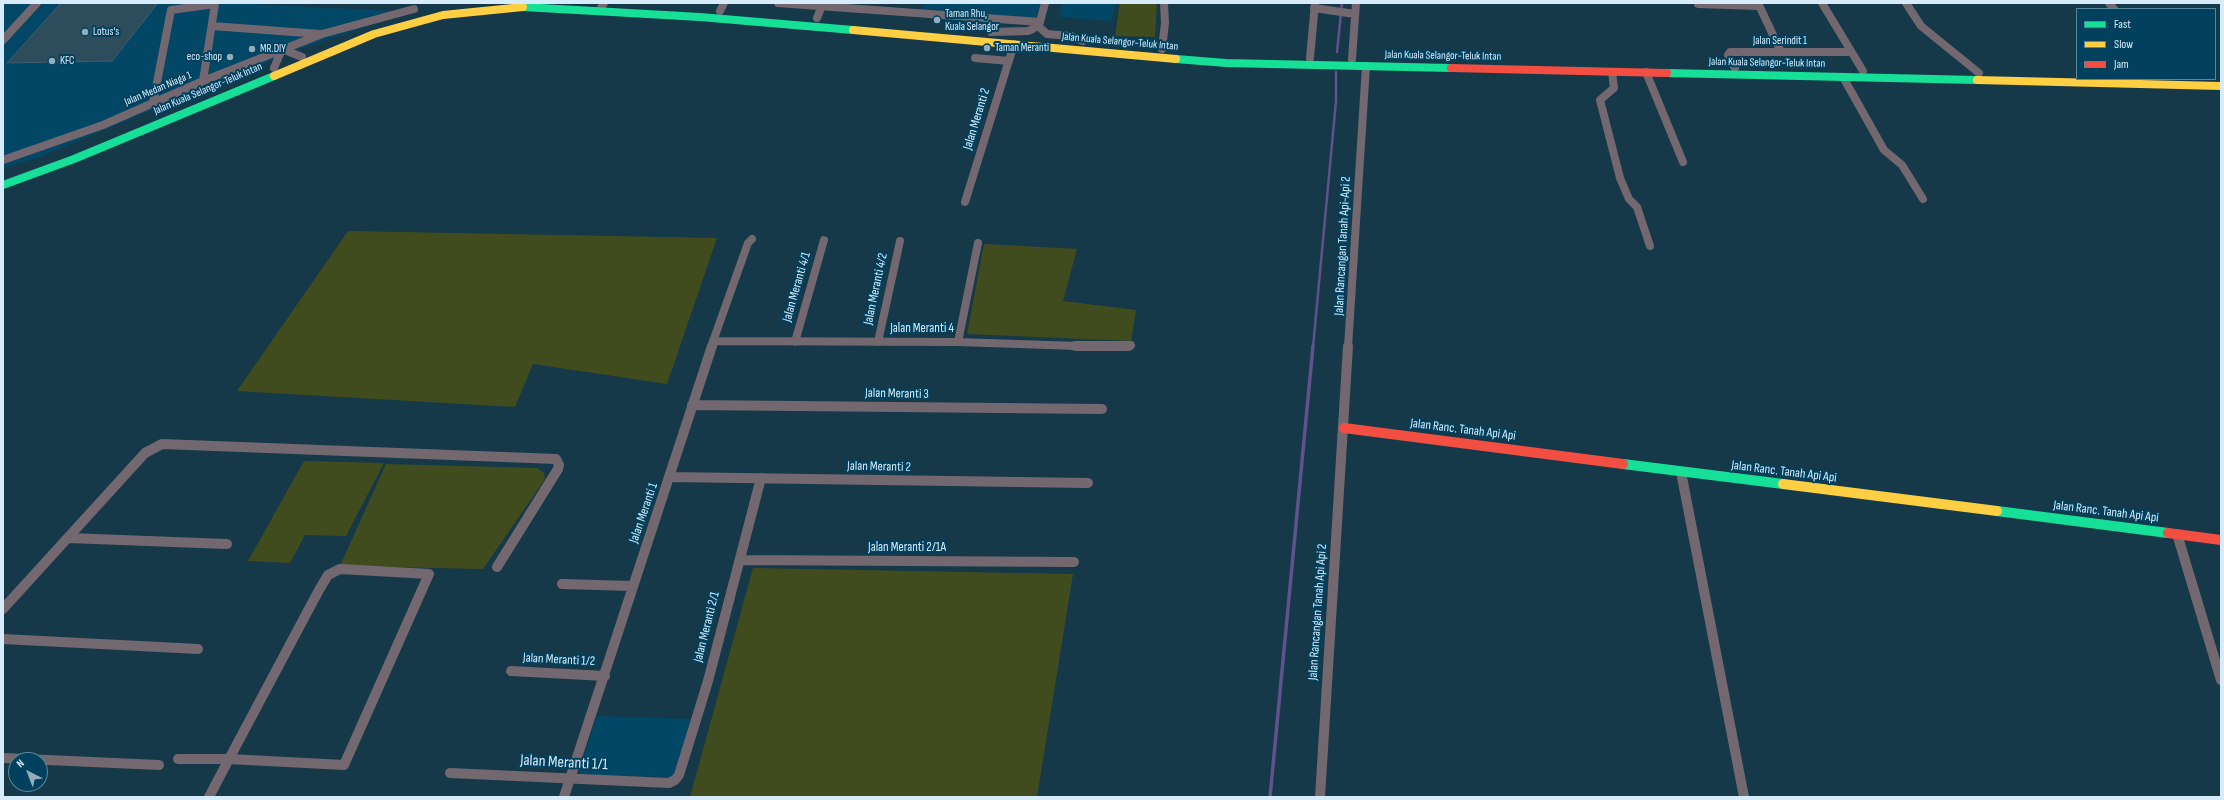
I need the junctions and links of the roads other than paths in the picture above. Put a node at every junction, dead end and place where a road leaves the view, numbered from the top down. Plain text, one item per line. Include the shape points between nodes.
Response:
1 (36, 3) edge
2 (484, 3) edge
3 (584, 3) edge
4 (778, 3) edge
5 (1045, 3) edge
6 (1164, 3) edge
7 (1356, 3) edge
8 (1822, 3) edge
9 (1906, 3) edge
10 (215, 4) edge
11 (1698, 4) dead end
12 (822, 5) edge
13 (1759, 5) edge
14 (416, 6) edge
15 (602, 6) edge
16 (1315, 6) edge
17 (722, 7) edge
18 (1355, 14) junction
19 (408, 18) junction
20 (817, 18) junction
21 (1039, 24) junction
22 (212, 26) junction
23 (939, 28) dead end
24 (988, 32) joint
25 (322, 34) junction
26 (3, 40) edge
27 (1083, 41) junction
28 (1014, 44) junction
29 (282, 49) junction
30 (1162, 49) junction
31 (1781, 52) junction
32 (1850, 52) junction
33 (302, 57) junction
34 (975, 58) dead end
35 (1310, 58) junction
36 (1352, 59) junction
37 (1009, 61) junction
38 (1366, 66) junction
39 (274, 68) junction
40 (1735, 68) junction
41 (1863, 71) junction
42 (1612, 72) junction
43 (1646, 72) junction
44 (1979, 73) junction
45 (2076, 76) edge
46 (1843, 77) junction
47 (204, 81) junction
48 (2221, 86) edge
49 (153, 103) junction
50 (3, 160) edge
51 (1683, 162) dead end
52 (3, 175) edge
53 (3, 185) edge
54 (1923, 199) dead end
55 (964, 202) dead end
56 (752, 238) dead end
57 (824, 240) dead end
58 (900, 241) dead end
59 (978, 243) dead end
60 (1650, 246) dead end
61 (714, 341) junction
62 (795, 342) junction
63 (878, 342) junction
64 (958, 342) junction
65 (1131, 345) dead end
66 (692, 405) junction
67 (1102, 408) dead end
68 (1344, 428) junction
69 (1681, 472) junction
70 (670, 477) junction
71 (761, 478) junction
72 (1088, 483) dead end
73 (2177, 534) junction
74 (68, 538) junction
75 (2221, 540) edge
76 (227, 544) dead end
77 (740, 560) junction
78 (1074, 562) dead end
79 (497, 567) dead end
80 (562, 584) dead end
81 (633, 586) junction
82 (3, 609) edge
83 (3, 639) edge
84 (198, 649) dead end
85 (511, 671) dead end
86 (605, 676) junction
87 (2221, 680) edge
88 (3, 758) edge
89 (178, 759) dead end
90 (229, 760) junction
91 (159, 765) dead end
92 (450, 773) dead end
93 (570, 779) junction
94 (675, 780) joint
95 (209, 797) edge
96 (564, 797) edge
97 (1320, 797) edge
98 (1744, 797) edge

1 - 26 street
2 - 19 main road, Jalan Kuala Selangor-Teluk Intan via 442,9
3 - 15 main road, Jalan Kuala Selangor-Teluk Intan
4 - 12 street
5 - 21 street
6 - 30 street
7 - 18 street
8 - 32 street
9 - 44 street via 1920,26
10 - 22 street
10 - 49 street via 171,10
11 - 13 street
12 - 20 street
12 - 21 street
13 - 31 street
14 - 19 street
14 - 25 street, Jalan Medan Niaga 1
15 - 17 main road, Jalan Kuala Selangor-Teluk Intan
15 - 28 main road, Jalan Kuala Selangor-Teluk Intan
15 - 53 main road, Jalan Kuala Selangor-Teluk Intan via 476,10 412,23 334,50 74,159
16 - 18 street
16 - 35 street
17 - 20 main road, Jalan Kuala Selangor-Teluk Intan
18 - 36 street
19 - 33 main road, Jalan Kuala Selangor-Teluk Intan
20 - 23 main road, Jalan Kuala Selangor-Teluk Intan
21 - 24 street via 1028,31
21 - 27 street via 1047,34 1071,36
22 - 25 street
22 - 47 street
24 - 27 main road, Jalan Kuala Selangor-Teluk Intan
25 - 29 street, Jalan Medan Niaga 1
27 - 30 main road, Jalan Kuala Selangor-Teluk Intan
28 - 37 street, Jalan Meranti 2
28 - 38 main road, Jalan Kuala Selangor-Teluk Intan via 1226,63
29 - 33 street
29 - 39 street
29 - 47 street, Jalan Medan Niaga 1
30 - 35 main road, Jalan Kuala Selangor-Teluk Intan via 1208,54
31 - 32 street, Jalan Serindit 1
31 - 40 street, Jalan Serindit 1 via 1730,52 1728,55
32 - 41 street
33 - 39 main road, Jalan Kuala Selangor-Teluk Intan
34 - 37 street
35 - 36 main road, Jalan Kuala Selangor-Teluk Intan
36 - 40 main road, Jalan Kuala Selangor-Teluk Intan
37 - 55 street, Jalan Meranti 2
38 - 42 main road, Jalan Kuala Selangor-Teluk Intan
38 - 68 street, Jalan Rancangan Tanah Api-Api 2
39 - 52 main road, Jalan Kuala Selangor-Teluk Intan via 80,149
40 - 41 main road, Jalan Kuala Selangor-Teluk Intan
41 - 44 main road, Jalan Kuala Selangor-Teluk Intan
42 - 43 main road, Jalan Kuala Selangor-Teluk Intan
42 - 60 street via 1614,88 1600,100 1620,178 1629,199 1637,207
43 - 46 main road, Jalan Kuala Selangor-Teluk Intan
43 - 51 street
44 - 45 main road, Jalan Kuala Selangor-Teluk Intan
46 - 48 main road, Jalan Kuala Selangor-Teluk Intan
46 - 54 street via 1884,150 1902,165
47 - 49 street, Jalan Medan Niaga 1
49 - 50 street, Jalan Medan Niaga 1 via 50,145
56 - 61 street, Jalan Meranti 1 via 748,243
57 - 62 street, Jalan Meranti 4/1
58 - 63 street, Jalan Meranti 4/2
59 - 64 street
61 - 62 street, Jalan Meranti 4
61 - 66 street, Jalan Meranti 1
62 - 63 street, Jalan Meranti 4
63 - 64 street, Jalan Meranti 4
64 - 65 street, Jalan Meranti 4 via 1124,347
66 - 67 street, Jalan Meranti 3
66 - 70 street, Jalan Meranti 1
68 - 69 main road, Jalan Ranc. Tanah Api Api
68 - 97 street, Jalan Rancangan Tanah Api Api 2
69 - 73 main road, Jalan Ranc. Tanah Api Api
69 - 98 street
70 - 71 street, Jalan Meranti 2
70 - 81 street, Jalan Meranti 1
71 - 72 street, Jalan Meranti 2
71 - 77 street, Jalan Meranti 2/1
73 - 75 main road, Jalan Ranc. Tanah Api Api
73 - 87 street
74 - 76 street
74 - 79 street via 145,453 162,444 556,459 558,469
74 - 82 street
77 - 78 street, Jalan Meranti 2/1A
77 - 94 street, Jalan Meranti 2/1 via 708,680 679,775
80 - 81 street
81 - 86 street, Jalan Meranti 1
83 - 84 street
85 - 86 street, Jalan Meranti 1/2
86 - 93 street, Jalan Meranti 1
88 - 91 street
89 - 90 street
90 - 90 street via 328,575 340,569 429,574 344,765
90 - 95 street
92 - 93 street, Jalan Meranti 1/1
93 - 94 street, Jalan Meranti 1/1 via 669,783
93 - 96 street, Jalan Meranti 1

